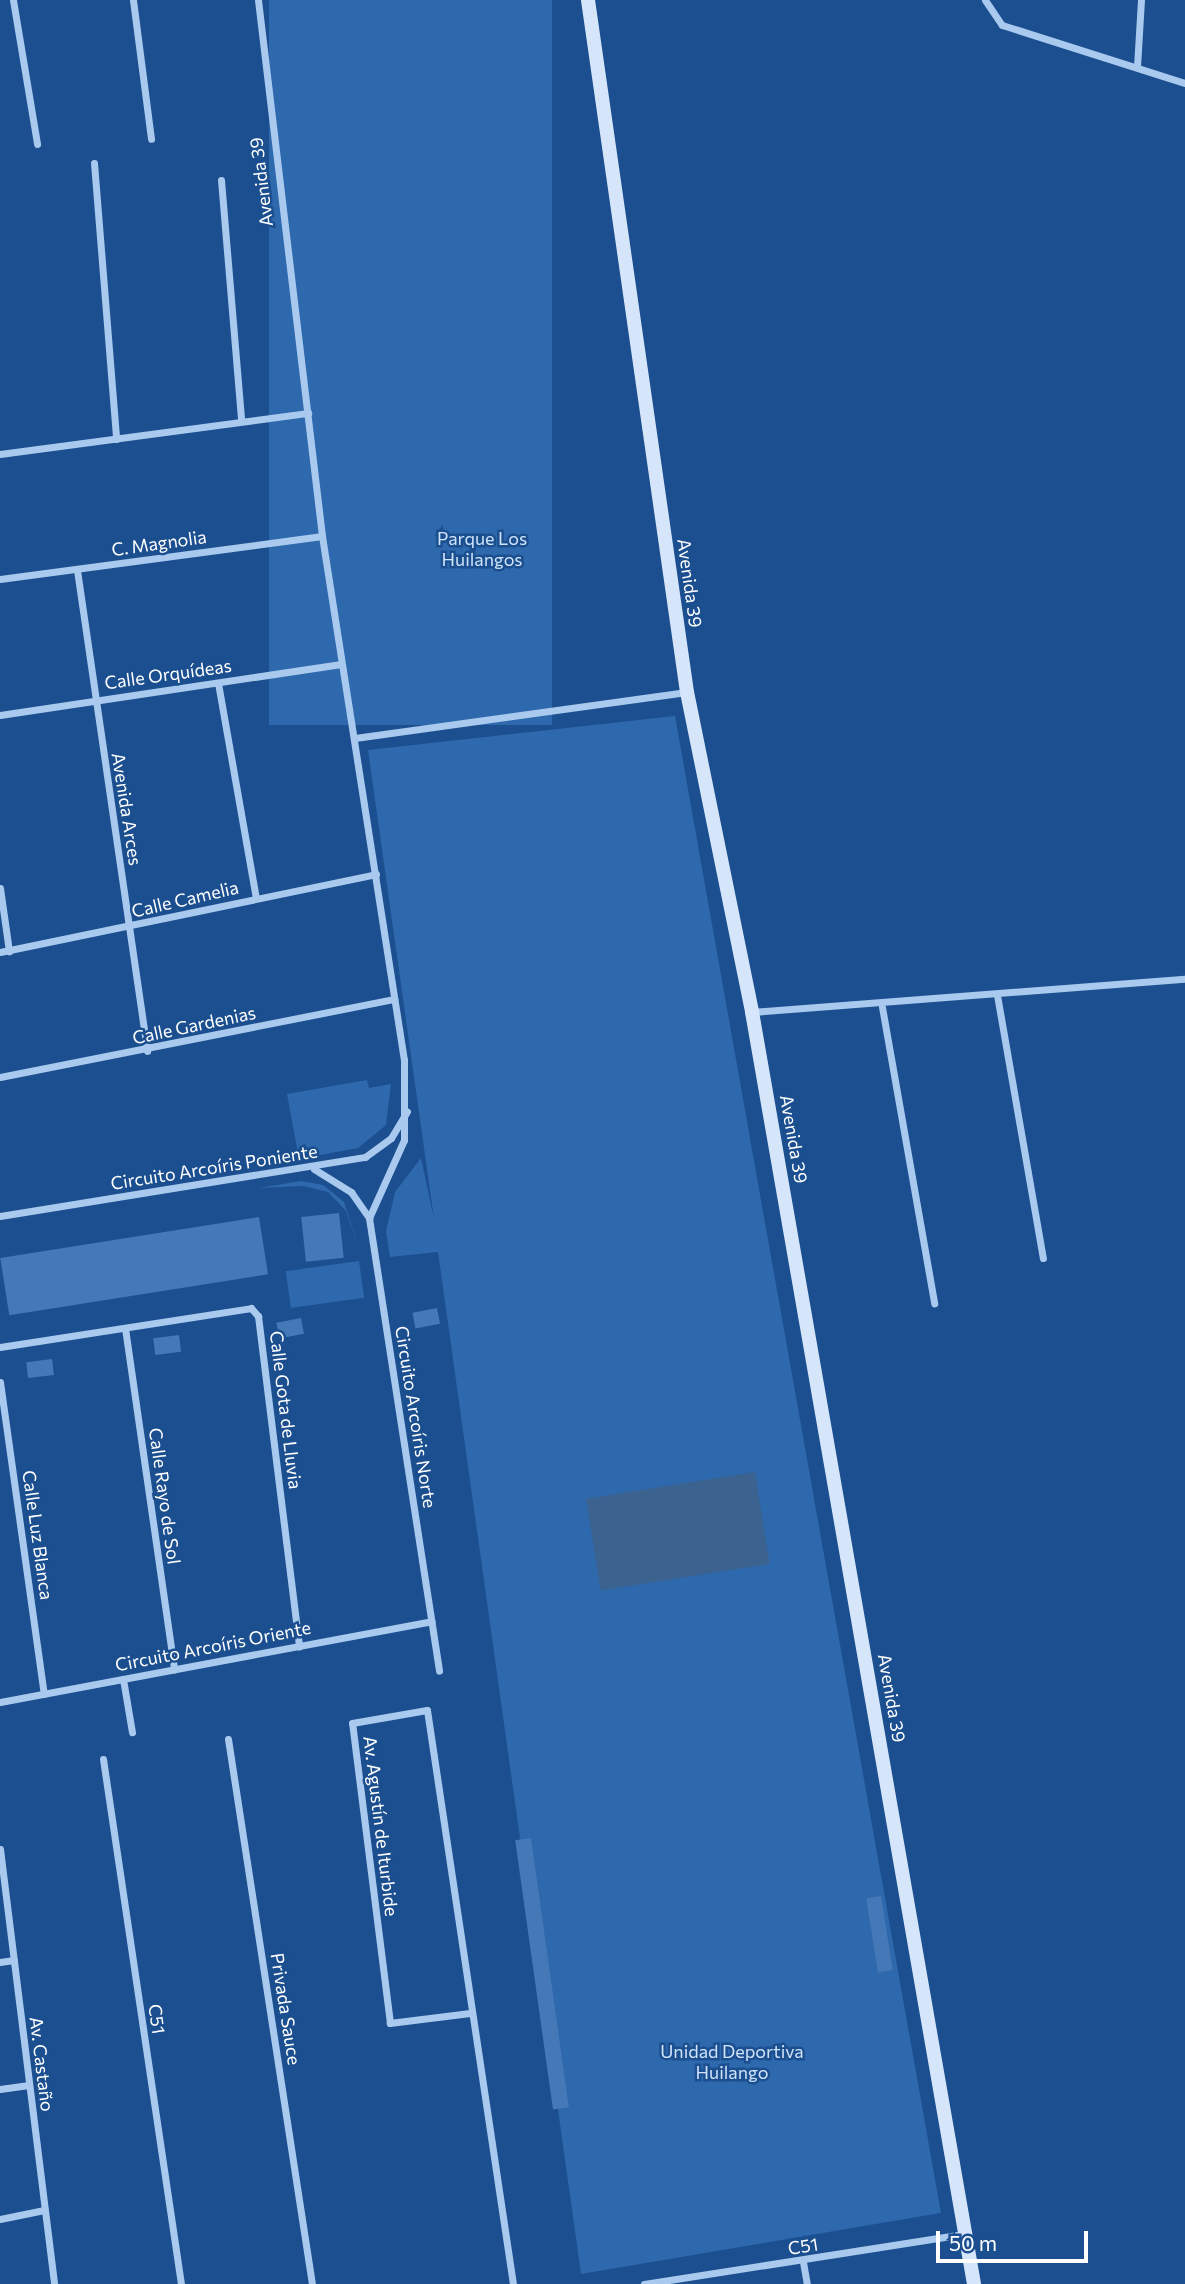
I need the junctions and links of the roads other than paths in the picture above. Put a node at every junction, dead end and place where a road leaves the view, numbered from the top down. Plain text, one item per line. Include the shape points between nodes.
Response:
1 (13, 0) edge
2 (133, 0) edge
3 (258, 0) edge
4 (588, 0) edge
5 (985, 0) edge
6 (1141, 0) edge
7 (1137, 67) junction
8 (1185, 83) edge
9 (151, 139) dead end
10 (37, 144) dead end
11 (94, 163) dead end
12 (221, 180) dead end
13 (308, 413) junction
14 (241, 420) junction
15 (116, 439) junction
16 (0, 454) edge
17 (321, 536) junction
18 (77, 570) junction
19 (0, 579) edge
20 (341, 664) junction
21 (218, 683) junction
22 (687, 692) junction
23 (94, 700) junction
24 (0, 715) edge
25 (355, 738) junction
26 (376, 874) junction
27 (0, 888) edge
28 (256, 898) junction
29 (129, 928) junction
30 (4, 951) edge
31 (1185, 979) edge
32 (997, 995) junction
33 (394, 999) junction
34 (882, 1007) junction
35 (752, 1012) junction
36 (147, 1051) junction
37 (0, 1077) edge
38 (409, 1108) junction
39 (313, 1169) junction
40 (0, 1216) edge
41 (369, 1218) junction
42 (1043, 1258) dead end
43 (934, 1303) dead end
44 (125, 1328) junction
45 (0, 1347) edge
46 (0, 1381) edge
47 (431, 1622) junction
48 (299, 1646) junction
49 (174, 1670) junction
50 (439, 1671) dead end
51 (123, 1679) junction
52 (44, 1694) junction
53 (0, 1702) edge
54 (132, 1732) dead end
55 (228, 1739) dead end
56 (103, 1759) dead end
57 (0, 1849) edge
58 (14, 1960) junction
59 (0, 1962) edge
60 (470, 2013) junction
61 (29, 2085) junction
62 (0, 2089) edge
63 (44, 2210) junction
64 (0, 2219) edge
65 (966, 2234) junction
66 (803, 2262) junction
67 (686, 2281) edge
68 (54, 2284) edge
69 (181, 2284) edge
70 (312, 2284) edge
71 (513, 2284) edge
72 (644, 2284) edge
73 (807, 2284) edge
74 (974, 2284) edge

1 - 10 street
2 - 9 street
3 - 13 street, Avenida 39
4 - 22 street, Avenida 39
5 - 7 street via 991,17
6 - 7 street
7 - 8 street
11 - 15 street
12 - 14 street
13 - 14 street
13 - 17 street, Avenida 39
14 - 15 street
15 - 16 street
17 - 18 street, C. Magnolia
17 - 20 street, Avenida 39
18 - 19 street, C. Magnolia
18 - 23 street, Avenida Arces
20 - 21 street, Calle Orquídeas
20 - 25 street, Avenida 39
21 - 23 street, Calle Orquídeas
21 - 28 street
22 - 25 street
22 - 35 street, Avenida 39
23 - 24 street, Calle Orquídeas
23 - 29 street, Avenida Arces
25 - 26 street, Avenida 39
26 - 28 street, Calle Camelia
26 - 33 street, Avenida 39
27 - 30 street
28 - 29 street, Calle Camelia
29 - 30 street, Calle Camelia
29 - 36 street, Avenida Arces
31 - 32 street
32 - 34 street
32 - 42 street
33 - 36 street, Calle Gardenias
33 - 38 street, Avenida 39
34 - 35 street
34 - 43 street
35 - 65 street, Avenida 39
36 - 37 street, Calle Gardenias
38 - 39 street, Circuito Arcoíris Poniente via 391,1138 365,1157
38 - 41 street via 404,1140
39 - 40 street, Circuito Arcoíris Poniente
39 - 41 street, Circuito Arcoíris Norte via 351,1192
41 - 47 street, Circuito Arcoíris Norte
44 - 45 street, Calle Gota de Lluvia
44 - 48 street, Calle Gota de Lluvia via 251,1308 258,1316
44 - 49 street, Calle Rayo de Sol
46 - 52 street, Calle Luz Blanca
47 - 48 street, Circuito Arcoíris Oriente
47 - 50 street, Circuito Arcoíris Norte
48 - 49 street, Circuito Arcoíris Oriente
49 - 51 street, Circuito Arcoíris Oriente
51 - 52 street, Circuito Arcoíris Oriente
51 - 54 street
52 - 53 street, Circuito Arcoíris Oriente
55 - 70 street, Privada Sauce
56 - 69 street, C51
57 - 58 street, Av. Castaño
58 - 59 street
58 - 61 street, Av. Castaño
60 - 60 street, Av. Agustín de Iturbide via 390,2023 352,1723 427,1710
60 - 71 street, Av. Agustín de Iturbide
61 - 62 street
61 - 63 street, Av. Castaño
63 - 64 street
63 - 68 street, Av. Castaño
65 - 66 street, C51
65 - 74 street, Avenida 39
66 - 67 street, C51
66 - 73 street
67 - 72 street, C51

